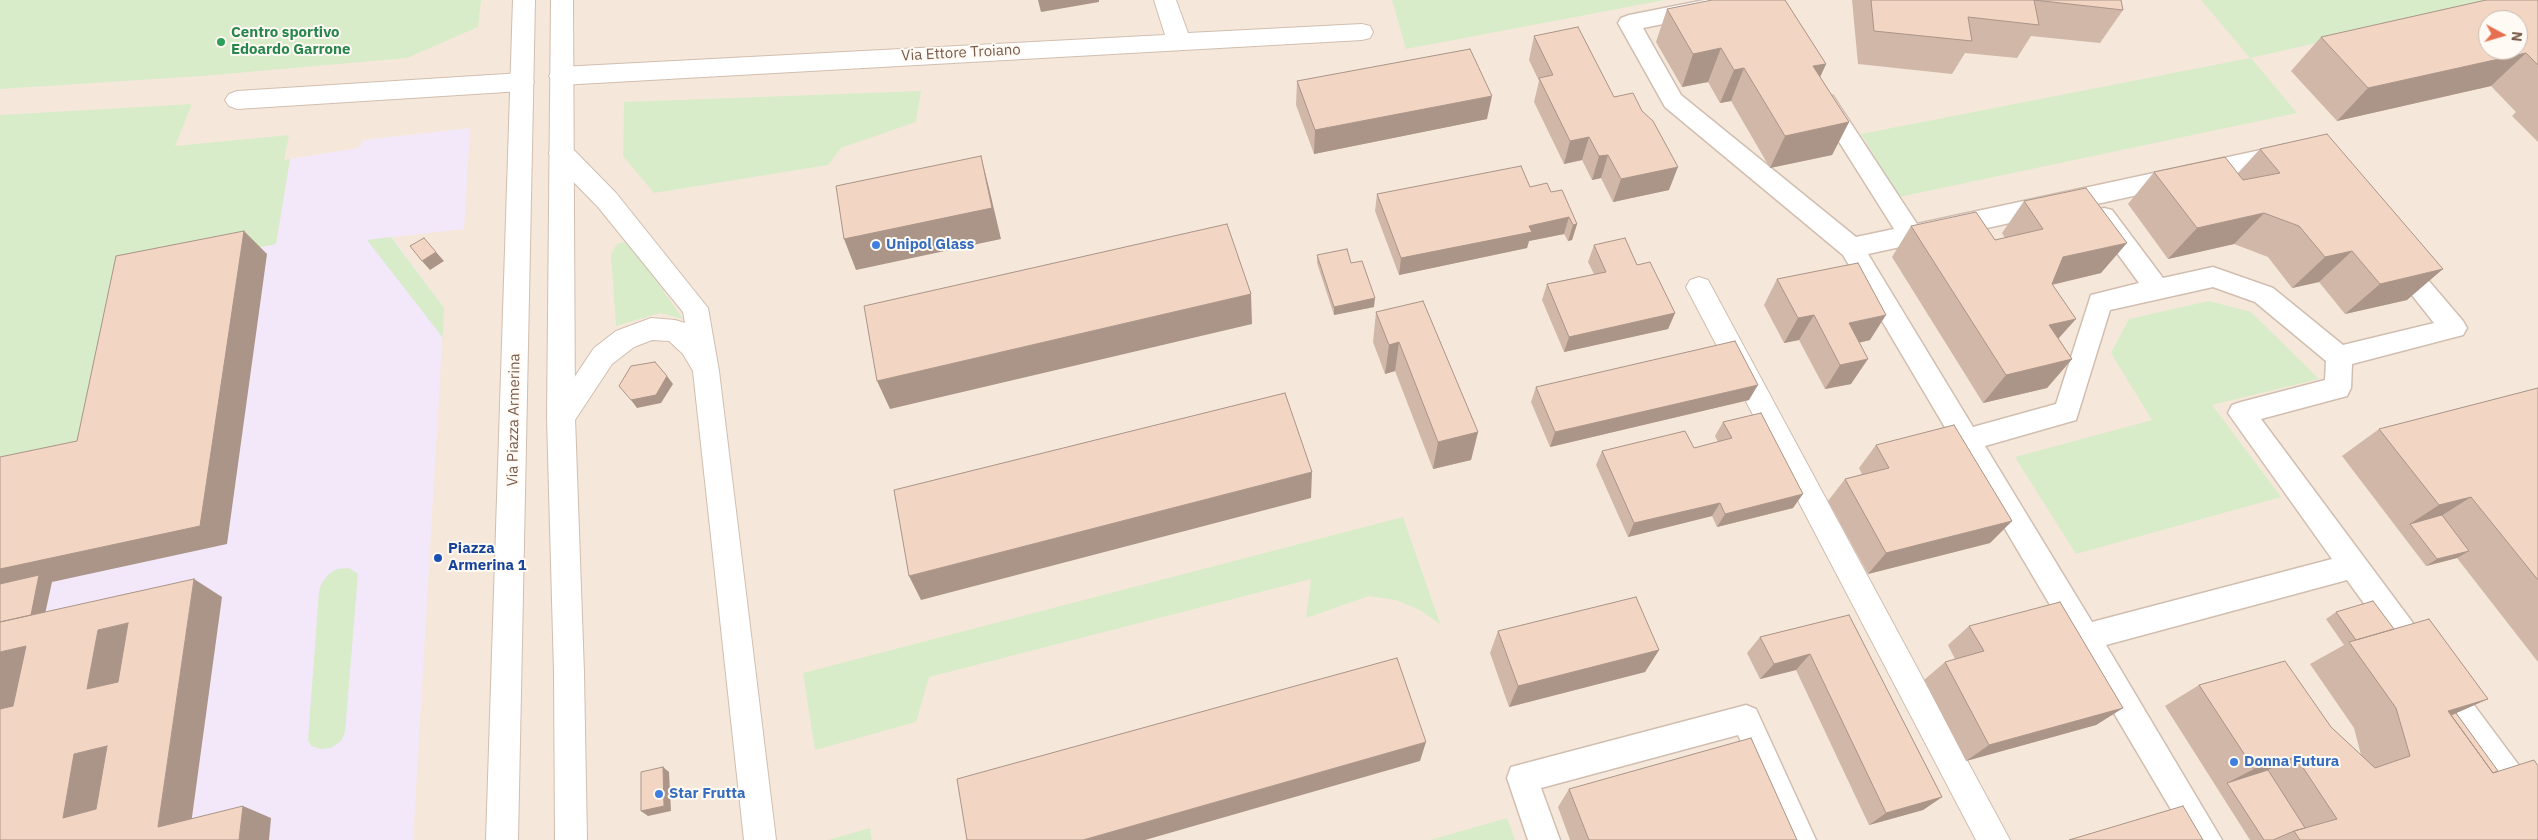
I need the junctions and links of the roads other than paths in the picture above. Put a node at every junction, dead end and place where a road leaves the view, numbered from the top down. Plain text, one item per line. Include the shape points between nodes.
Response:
1 (524, 0) edge
2 (562, 0) edge
3 (1165, 0) edge
4 (1743, 0) edge
5 (1362, 32) dead end
6 (1179, 41) junction
7 (561, 76) junction
8 (522, 82) junction
9 (1814, 84) edge
10 (237, 100) dead end
11 (561, 153) junction
12 (2309, 157) edge
13 (2089, 196) junction
14 (1911, 235) junction
15 (2384, 246) edge
16 (1852, 248) junction
17 (1699, 287) dead end
18 (2157, 289) junction
19 (2339, 357) junction
20 (706, 371) junction
21 (561, 418) junction
22 (1966, 440) junction
23 (2354, 566) junction
24 (2085, 637) junction
25 (2538, 817) edge
26 (502, 840) edge
27 (570, 840) edge
28 (760, 840) edge
29 (1544, 840) edge
30 (1800, 840) edge
31 (1994, 840) edge
32 (2206, 840) edge

1 - 8 street, Via Piazza Armerina
2 - 7 street
3 - 6 street
4 - 16 lane via 1629,23 1673,100
5 - 6 street, Via Ettore Troiano
6 - 7 street, Via Ettore Troiano
7 - 11 street
8 - 10 street
8 - 26 street, Via Piazza Armerina
9 - 14 lane
11 - 20 street via 607,200 695,308
11 - 21 street
12 - 13 lane via 2302,150
13 - 14 lane
13 - 18 lane
14 - 16 lane
15 - 19 lane via 2454,328
16 - 22 lane
17 - 31 street
18 - 19 lane via 2213,277 2264,295
18 - 22 lane via 2100,302 2067,412
19 - 23 lane via 2338,388 2241,413
20 - 21 street via 692,346 675,331 651,329 625,339 603,356
20 - 28 street
21 - 27 street via 569,673
22 - 24 lane
23 - 24 lane
23 - 25 lane
24 - 32 lane
29 - 30 lane via 1522,778 1746,719

